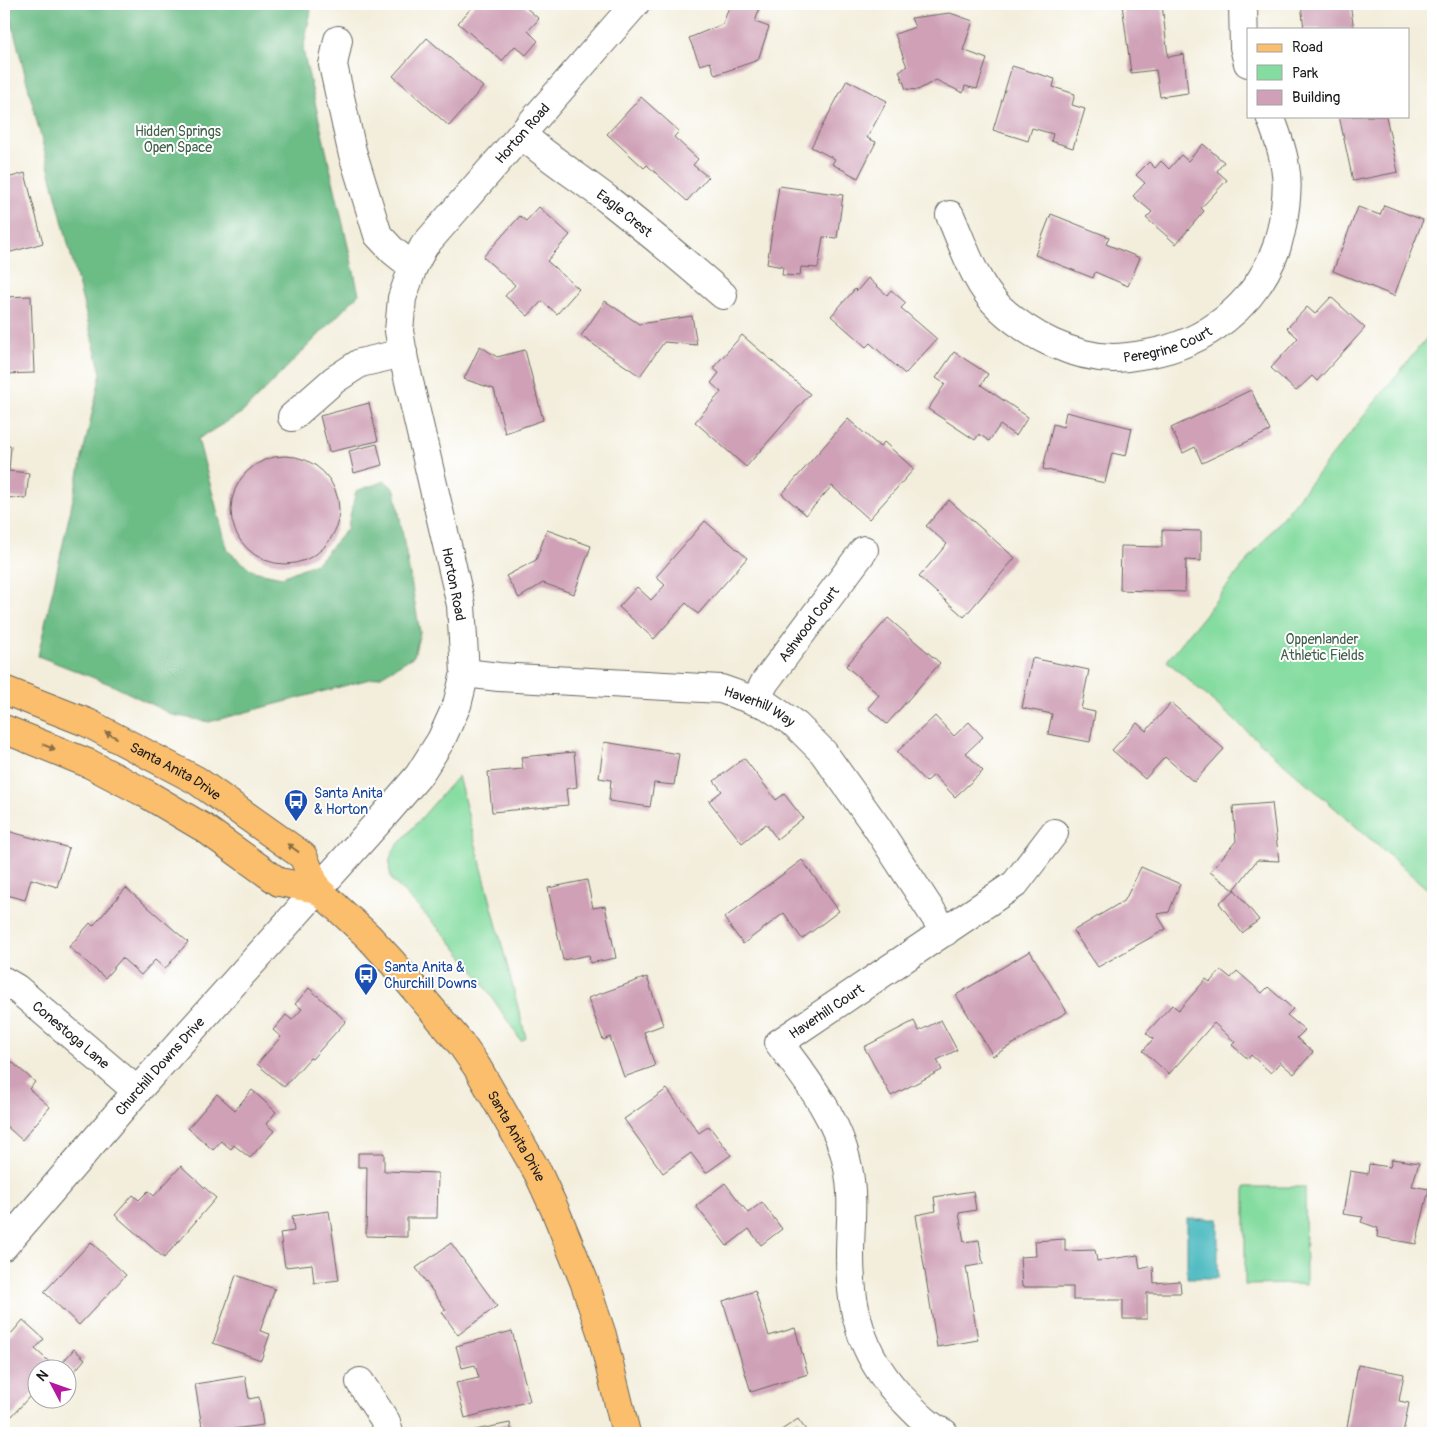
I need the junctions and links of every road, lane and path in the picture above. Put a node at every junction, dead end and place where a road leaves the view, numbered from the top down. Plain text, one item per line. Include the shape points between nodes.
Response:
1 (635, 4) edge
2 (1243, 4) edge
3 (338, 40) dead end
4 (1247, 59) edge
5 (1271, 118) edge
6 (522, 135) junction
7 (950, 215) dead end
8 (413, 267) junction
9 (723, 295) dead end
10 (402, 352) junction
11 (292, 417) dead end
12 (864, 550) dead end
13 (465, 673) junction
14 (4, 690) edge
15 (755, 701) junction
16 (4, 729) edge
17 (1054, 833) dead end
18 (317, 889) junction
19 (945, 932) junction
20 (4, 981) edge
21 (138, 1091) junction
22 (4, 1246) edge
23 (360, 1382) dead end
24 (389, 1433) edge
25 (626, 1433) edge
26 (944, 1433) edge

1 - 6 street, Horton Road
2 - 4 street
3 - 8 street via 333,65 352,151 378,235
5 - 7 street, Peregrine Court via 1286,169 1283,221 1276,249 1247,300 1206,334 1162,352 1112,358 1089,355 1063,348 1027,330 999,307 978,280
6 - 8 street, Horton Road via 424,246
6 - 9 street, Eagle Crest via 609,200
8 - 10 street, Horton Road via 402,298 399,331
10 - 11 street via 360,363 334,380
10 - 13 street, Horton Road via 461,605
12 - 15 street, Ashwood Court via 765,682
13 - 15 street, Haverhill Way via 721,689
13 - 18 street, Horton Road via 457,705 442,740 419,775
18 -> 14 main road, Santa Anita Drive via 304,856 196,780 88,723
15 - 19 street, Haverhill Way via 796,725 823,752
16 -> 18 main road via 90,764 145,793 204,828 278,882
17 - 19 street, Haverhill Court via 1015,884
18 - 21 street, Churchill Downs Drive
18 - 25 main road, Santa Anita Drive via 368,936 461,1044 538,1173 584,1281 602,1335
19 - 26 street, Haverhill Court via 779,1044 828,1112 849,1169 851,1288 858,1325 869,1354 886,1380 915,1412
20 - 21 street, Conestoga Lane
21 - 22 street, Churchill Downs Drive
23 - 24 street via 386,1422

